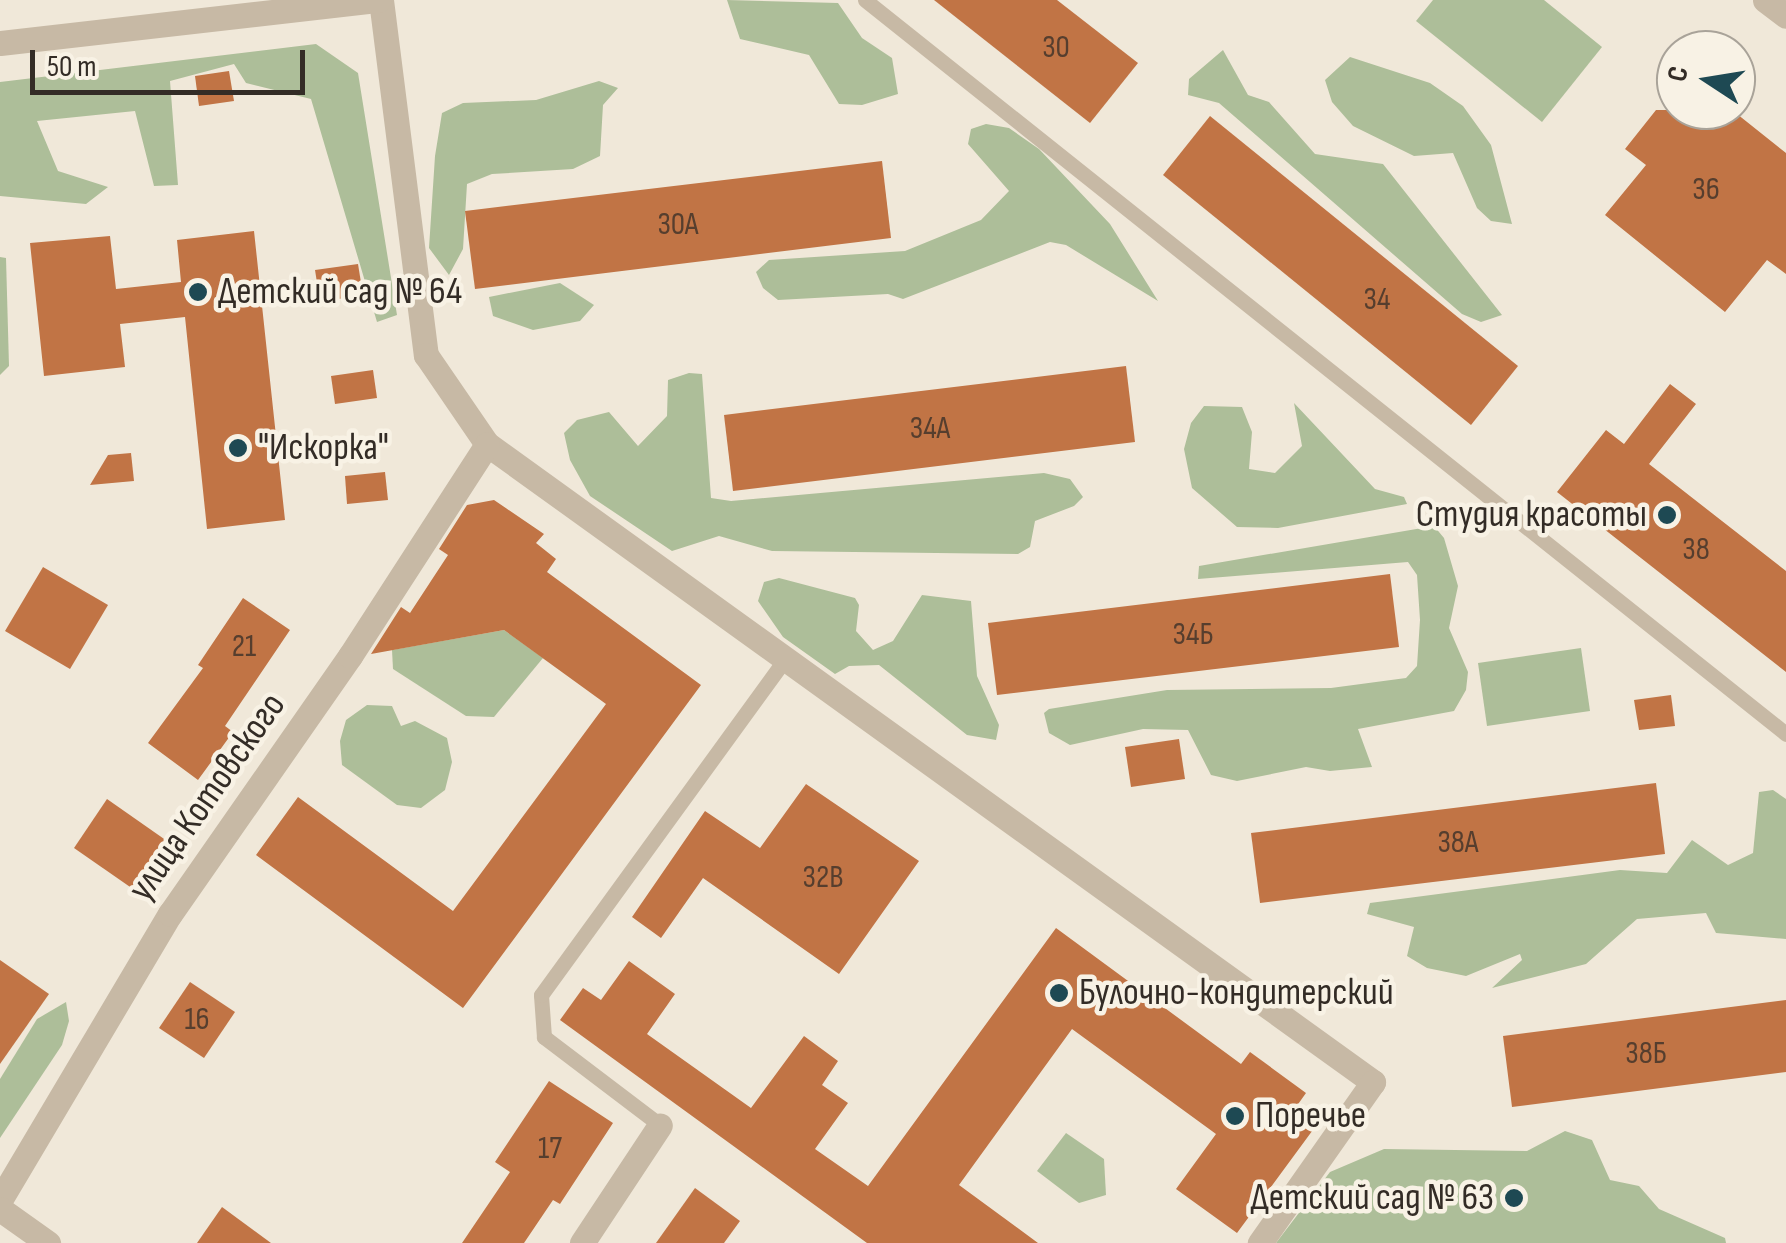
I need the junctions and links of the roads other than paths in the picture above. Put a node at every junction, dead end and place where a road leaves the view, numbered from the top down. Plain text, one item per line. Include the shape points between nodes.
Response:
1 (380, 0) edge
2 (865, 0) edge
3 (1766, 0) edge
4 (1786, 16) edge
5 (0, 44) edge
6 (487, 444) junction
7 (785, 659) junction
8 (1786, 734) edge
9 (660, 1125) joint
10 (0, 1200) edge
11 (0, 1209) edge
12 (48, 1243) edge
13 (582, 1243) edge
14 (1260, 1243) edge

1 - 5 street
1 - 6 street via 426,355
2 - 8 lane
3 - 4 street
6 - 7 street
6 - 10 street, улица Котовского via 170,914
7 - 9 lane via 542,995 544,1038
7 - 14 street via 1373,1082
9 - 13 street
11 - 12 street

